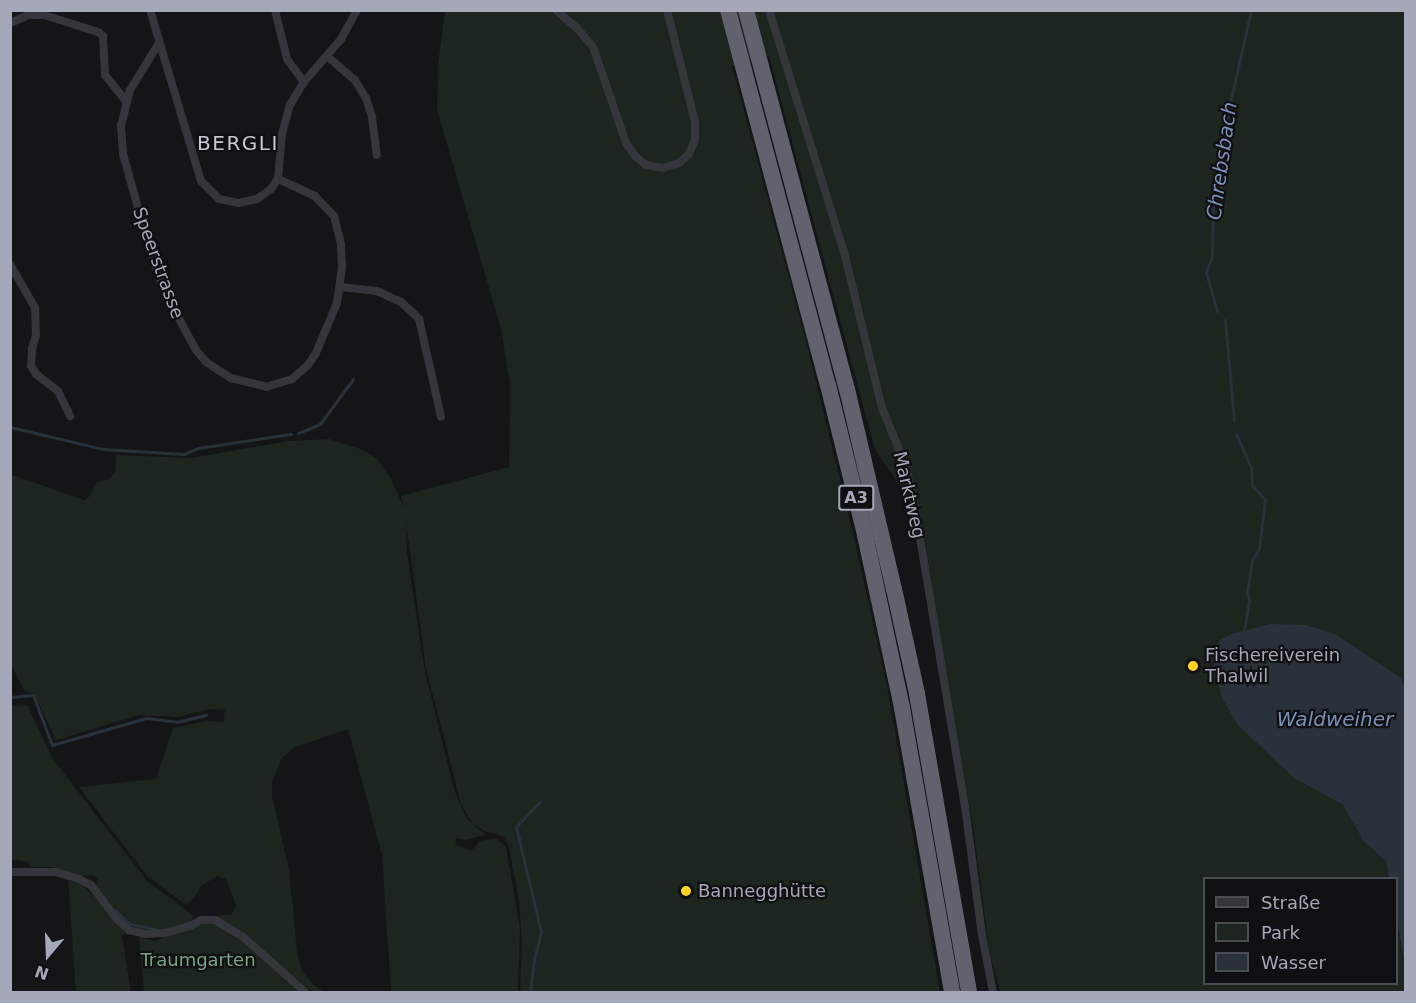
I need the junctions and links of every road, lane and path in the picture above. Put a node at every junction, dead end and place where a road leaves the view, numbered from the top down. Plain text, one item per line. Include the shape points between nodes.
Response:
1 (150, 10) edge
2 (275, 10) edge
3 (357, 10) edge
4 (556, 10) edge
5 (667, 10) edge
6 (728, 10) edge
7 (746, 10) edge
8 (769, 10) edge
9 (10, 23) edge
10 (159, 43) junction
11 (327, 56) junction
12 (304, 82) junction
13 (125, 100) junction
14 (377, 155) dead end
15 (278, 178) junction
16 (10, 264) edge
17 (340, 286) junction
18 (70, 416) dead end
19 (441, 417) dead end
20 (10, 872) edge
21 (305, 993) edge
22 (952, 993) edge
23 (969, 993) edge
24 (993, 993) edge

1 - 10 street
2 - 12 street via 287,60
3 - 11 street
4 - 5 street via 592,47 626,143 646,165 663,168 679,163 689,154 695,140
6 - 22 highway, A3 via 865,536 902,708
7 - 23 highway, A3 via 836,346 889,567 917,694
8 - 24 street, Marktweg via 844,252 882,408 911,489
9 - 13 street via 29,15 44,15 98,32 103,36 105,75
10 - 13 street, Speerstrasse
10 - 15 street via 201,182 229,202 249,202 264,194
11 - 12 street
11 - 14 street via 355,80 366,98
12 - 15 street via 285,117
13 - 17 street, Speerstrasse via 121,138 145,234 165,293 206,362 231,378 256,386 292,379 308,365 322,342
15 - 17 street, Speerstrasse via 315,196 334,216 341,244
16 - 18 street via 35,309 32,366 58,391
17 - 19 street via 377,291 401,302 419,319
20 - 21 street via 56,873 79,879 91,885 129,930 144,934 165,933 201,920 215,920 242,936

